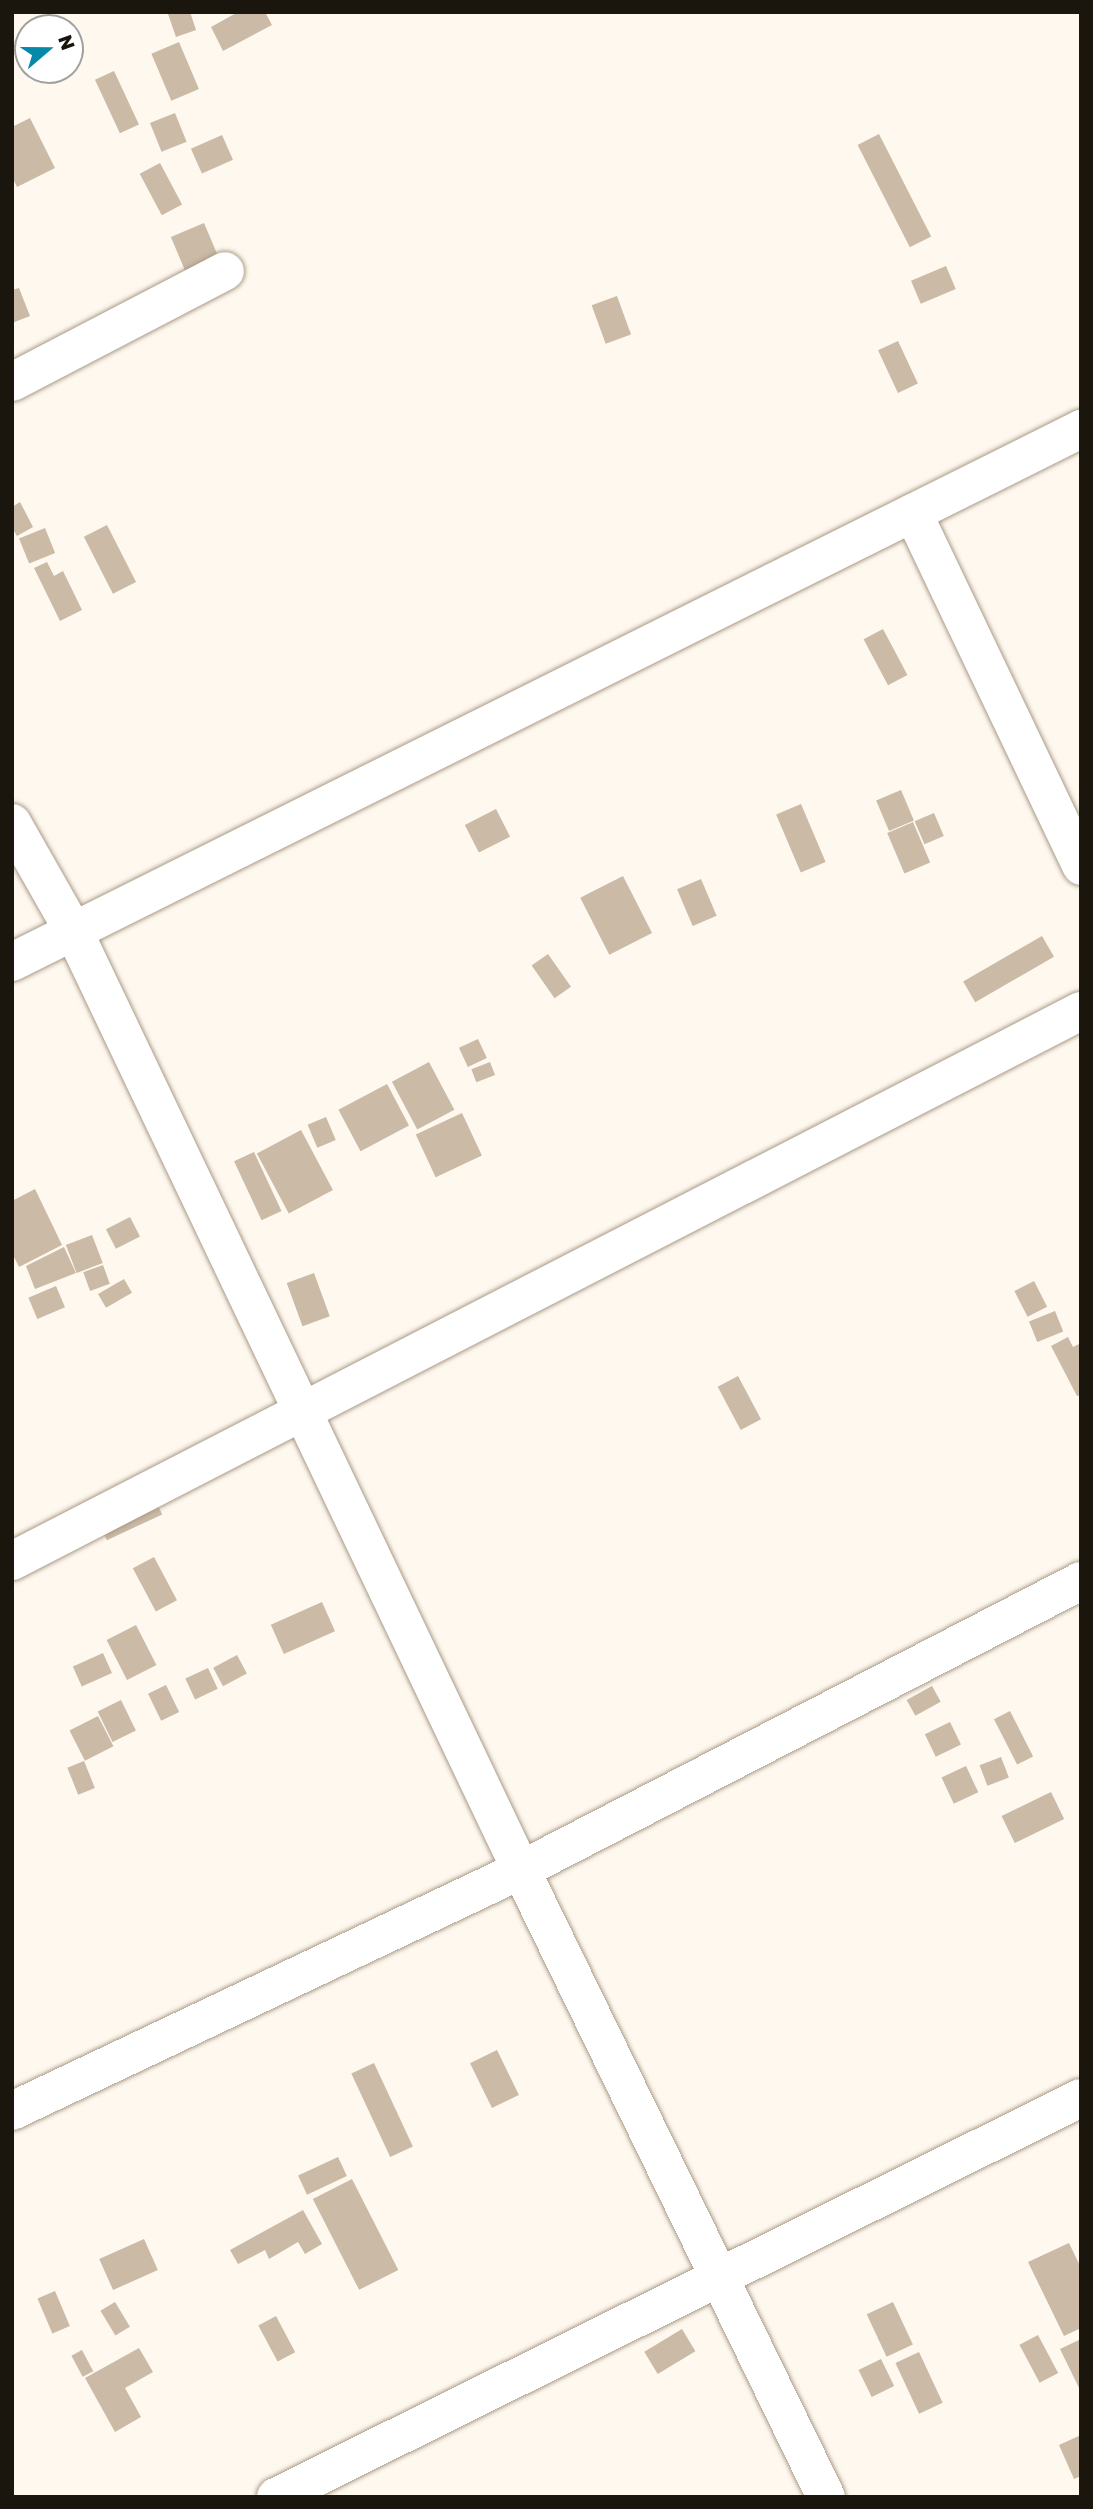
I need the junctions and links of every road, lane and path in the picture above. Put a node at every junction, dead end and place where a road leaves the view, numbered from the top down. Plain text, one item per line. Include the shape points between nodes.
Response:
1 (225, 271) dead end
2 (12, 382) edge
3 (1081, 429) edge
4 (913, 513) junction
5 (12, 823) edge
6 (1081, 866) edge
7 (74, 932) junction
8 (12, 962) edge
9 (1081, 1012) edge
10 (302, 1412) junction
11 (12, 1561) edge
12 (1081, 1581) edge
13 (521, 1870) junction
14 (1081, 2098) edge
15 (12, 2111) edge
16 (719, 2277) junction
17 (276, 2497) edge
18 (825, 2497) edge

1 - 2 street
3 - 4 street
4 - 6 street
4 - 7 street
5 - 7 street
7 - 8 street
7 - 10 street
9 - 10 street
10 - 11 street
10 - 13 street
12 - 13 street
13 - 15 street
13 - 16 street
14 - 16 street
16 - 17 street
16 - 18 street

